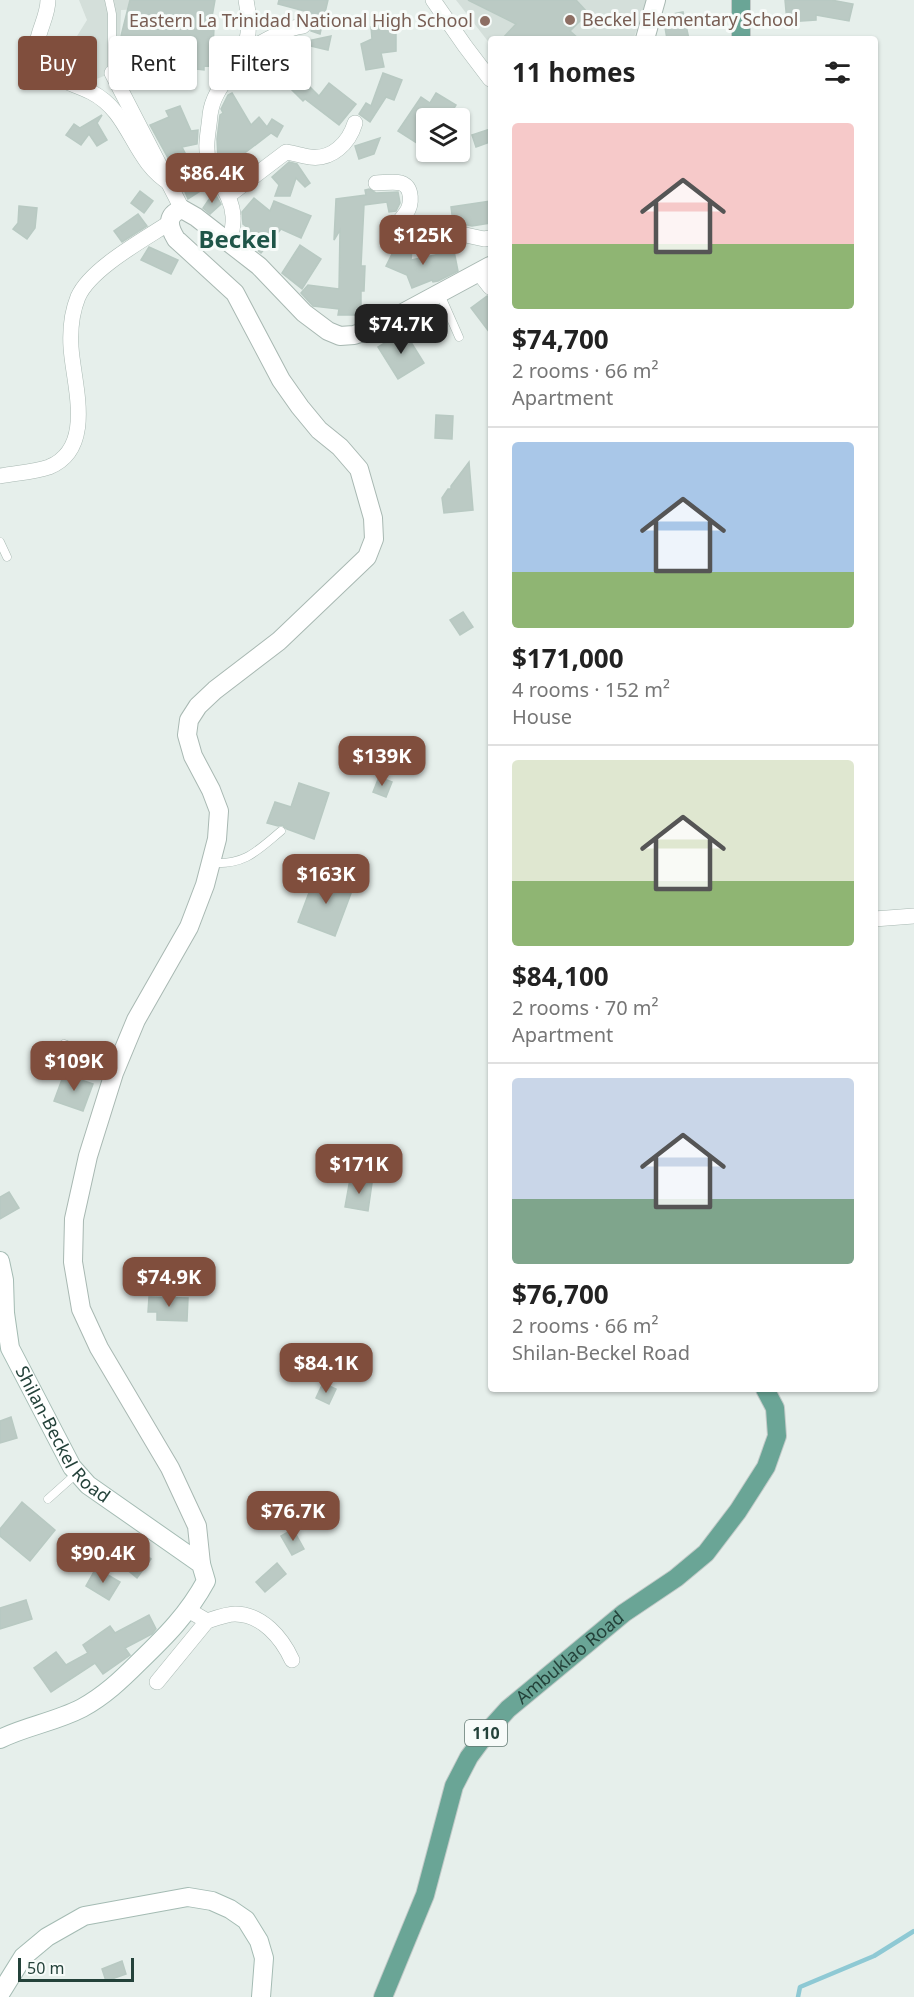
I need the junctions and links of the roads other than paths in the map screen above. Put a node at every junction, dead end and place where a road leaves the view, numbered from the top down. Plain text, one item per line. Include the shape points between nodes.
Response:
1 (48, 0) edge
2 (109, 0) edge
3 (246, 0) edge
4 (433, 0) edge
5 (741, 0) edge
6 (655, 3) edge
7 (303, 26) dead end
8 (112, 36) edge
9 (247, 36) edge
10 (275, 36) edge
11 (646, 36) edge
12 (655, 36) edge
13 (741, 36) edge
14 (488, 76) edge
15 (121, 90) edge
16 (218, 90) edge
17 (355, 123) dead end
18 (376, 183) dead end
19 (171, 184) junction
20 (228, 196) junction
21 (182, 209) junction
22 (169, 223) junction
23 (488, 238) edge
24 (230, 243) junction
25 (487, 276) edge
26 (440, 294) junction
27 (459, 337) dead end
28 (0, 476) edge
29 (0, 542) edge
30 (7, 557) dead end
31 (281, 831) dead end
32 (210, 863) junction
33 (914, 916) edge
34 (878, 919) edge
35 (64, 1044) dead end
36 (117, 1065) junction
37 (0, 1262) edge
38 (767, 1392) edge
39 (77, 1473) junction
40 (48, 1499) dead end
41 (201, 1564) junction
42 (188, 1610) junction
43 (207, 1621) junction
44 (292, 1660) dead end
45 (158, 1682) dead end
46 (0, 1739) edge
47 (0, 1994) edge
48 (261, 1997) edge
49 (383, 1997) edge

1 - 19 street via 37,39 38,60 46,70 107,102 120,115 152,170
2 - 8 lane
3 - 9 street
4 - 14 street
5 - 13 main road
6 - 11 street
6 - 12 street
7 - 10 street
15 - 19 street
16 - 20 street via 212,105 207,143 209,161
17 - 20 street via 351,136 335,151 321,157 286,152
18 - 23 street via 400,183 407,188 411,205 396,225 400,233 452,232
19 - 21 street
20 - 24 street via 234,218
21 - 22 street via 174,212
21 - 24 street
22 - 28 street via 116,259 79,296 72,315 71,346 78,396 78,428 72,447 49,467
22 - 32 street via 176,239 235,293 281,380 319,430 359,469 373,518 374,539 367,557 279,641 206,698 189,720 187,735 193,756 219,811
24 - 26 street via 259,266 316,324 340,336 375,328
25 - 26 street
26 - 27 lane
29 - 30 lane
31 - 32 lane via 245,859
32 - 36 street via 189,927 136,1020
33 - 34 street
35 - 36 lane
36 - 41 street via 88,1156 74,1219 73,1262 81,1309 99,1348 170,1468 197,1526
37 - 39 street, Shilan-Beckel Road via 10,1348
38 - 49 main road, Ambuklao Road / 110 via 776,1408 777,1436 766,1467 706,1553 624,1613 508,1709 469,1757 454,1786 425,1895
39 - 40 lane
39 - 41 street, Shilan-Beckel Road via 88,1485
41 - 42 street via 206,1581
42 - 43 street
42 - 46 street via 176,1627 112,1689 82,1708
43 - 44 street via 235,1614 252,1617 284,1643
43 - 45 street
47 - 48 street via 23,1957 46,1937 84,1916 188,1897 212,1900 246,1920 264,1958

